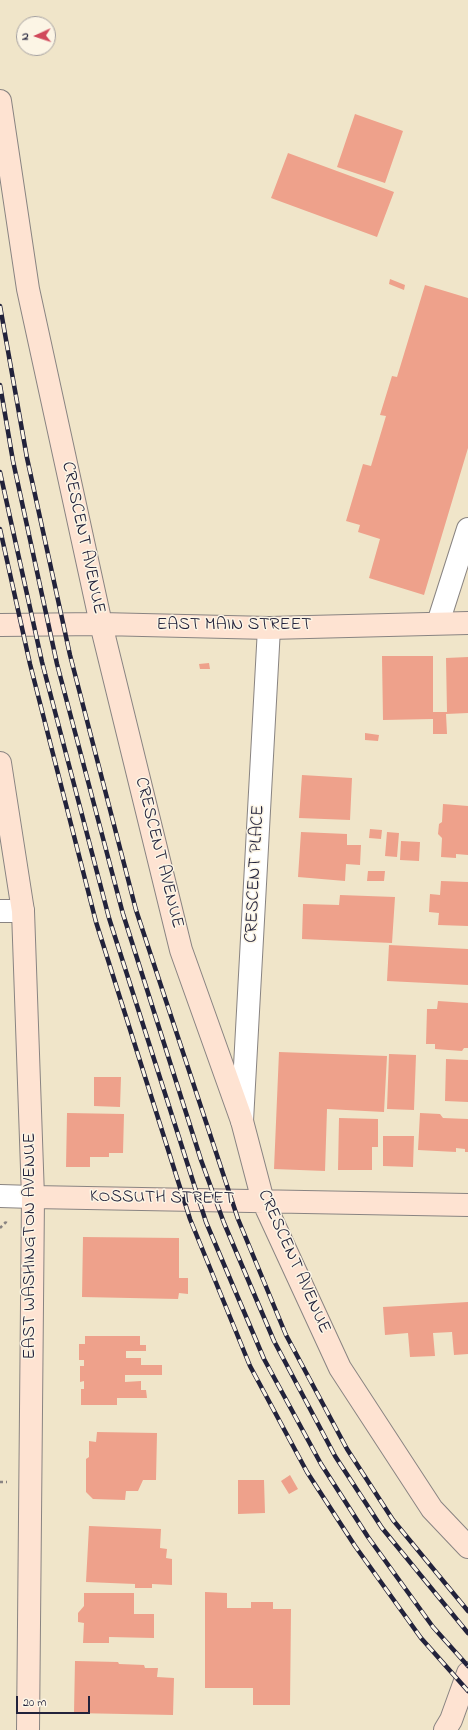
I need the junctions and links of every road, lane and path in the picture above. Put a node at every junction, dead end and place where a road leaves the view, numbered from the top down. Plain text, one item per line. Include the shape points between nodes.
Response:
1 (0, 102) edge
2 (468, 529) edge
3 (438, 623) junction
4 (468, 623) edge
5 (101, 624) junction
6 (0, 625) edge
7 (269, 628) junction
8 (0, 763) edge
9 (0, 910) edge
10 (23, 911) junction
11 (242, 1121) junction
12 (0, 1196) edge
13 (33, 1196) junction
14 (263, 1201) junction
15 (468, 1205) edge
16 (468, 1547) edge
17 (468, 1673) edge
18 (28, 1730) edge
19 (446, 1730) edge

1 - 5 street, CRESCENT AVENUE via 28,289
2 - 3 street
3 - 4 street, EAST MAIN STREET
3 - 7 street, EAST MAIN STREET
5 - 6 street, EAST MAIN STREET
5 - 7 street, EAST MAIN STREET
5 - 11 street, CRESCENT AVENUE via 181,950
7 - 11 street, CRESCENT PLACE
8 - 10 street, EAST WASHINGTON AVENUE
9 - 10 street
10 - 13 street, EAST WASHINGTON AVENUE
11 - 14 street, CRESCENT AVENUE
12 - 13 street, KOSSUTH STREET
13 - 14 street, KOSSUTH STREET
13 - 18 street, EAST WASHINGTON AVENUE
14 - 15 street, KOSSUTH STREET
14 - 16 street, CRESCENT AVENUE via 340,1368 432,1509
17 - 19 street

